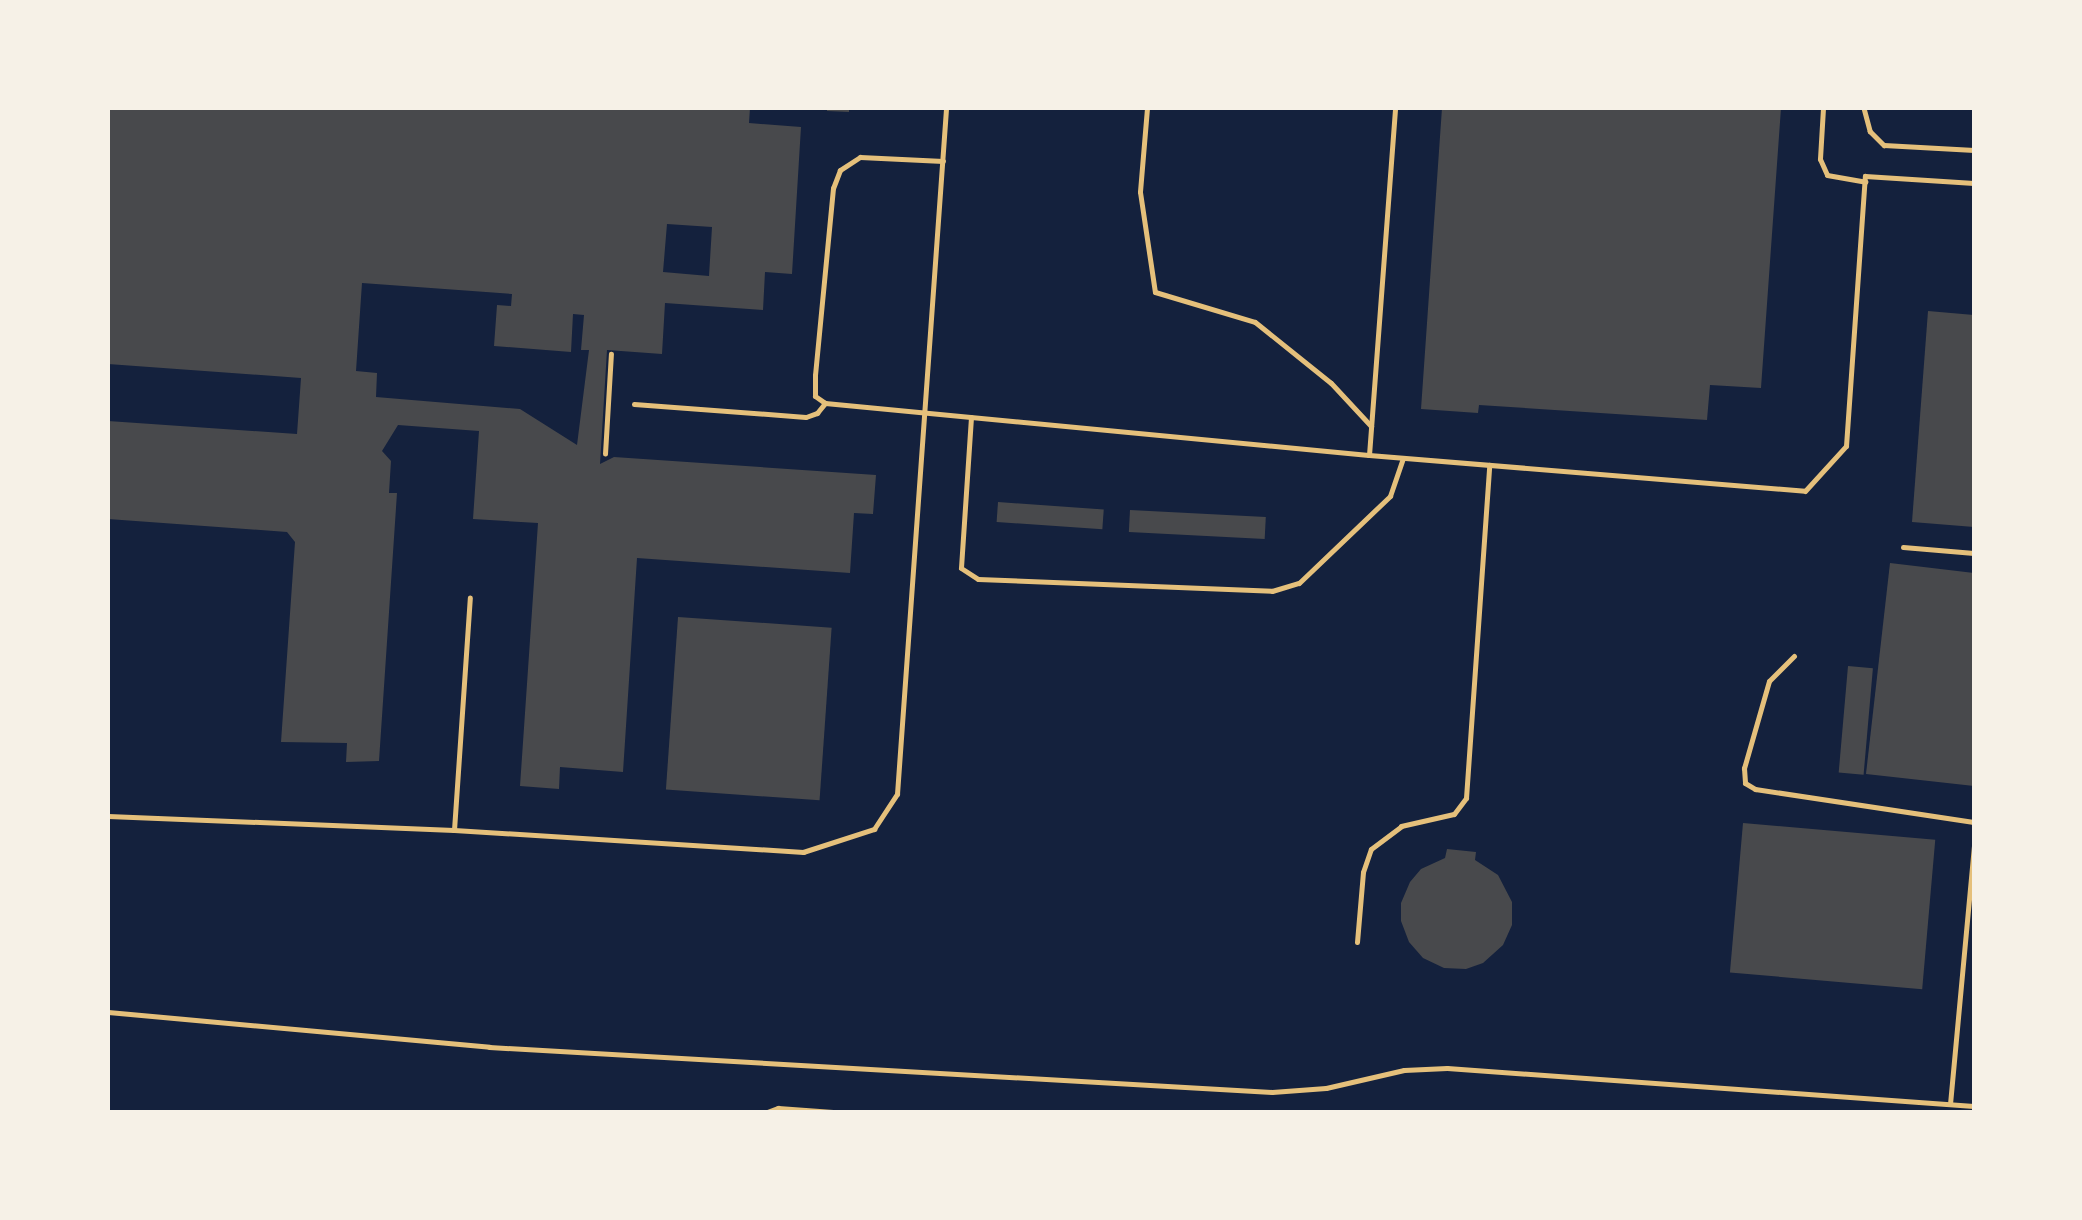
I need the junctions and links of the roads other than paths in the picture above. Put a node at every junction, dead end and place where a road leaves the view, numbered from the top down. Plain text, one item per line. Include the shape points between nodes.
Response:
1 (946, 108) edge
2 (1147, 108) edge
3 (1395, 108) edge
4 (1824, 108) edge
5 (943, 161) junction
6 (1865, 182) junction
7 (1973, 183) edge
8 (825, 403) junction
9 (634, 404) dead end
10 (924, 413) junction
11 (971, 417) junction
12 (1371, 426) junction
13 (1369, 455) junction
14 (1403, 457) junction
15 (1489, 464) junction
16 (1903, 547) dead end
17 (1973, 553) edge
18 (470, 598) dead end
19 (1794, 656) dead end
20 (108, 816) edge
21 (1973, 822) edge
22 (454, 830) junction
23 (1973, 846) edge
24 (1357, 942) dead end
25 (108, 1012) edge
26 (1950, 1104) junction
27 (1972, 1108) edge
28 (767, 1111) edge
29 (834, 1111) edge

1 - 5 lane
2 - 12 lane via 1140,192 1155,292 1255,322 1331,383
3 - 12 lane
4 - 6 lane via 1820,159 1827,175
5 - 8 lane via 860,157 840,170 832,188 815,375 815,396
5 - 10 lane
6 - 7 lane via 1865,176
6 - 15 lane via 1846,446 1804,491
8 - 9 lane via 806,417
8 - 10 lane
10 - 11 lane
10 - 22 lane via 897,794 874,830 803,852
11 - 13 lane
11 - 14 lane via 961,568 978,579 1272,591 1298,583 1390,496
12 - 13 lane
13 - 14 lane
14 - 15 lane
15 - 24 lane via 1466,799 1454,814 1401,826 1371,849 1363,872
16 - 17 lane
18 - 22 lane
19 - 21 lane via 1769,681 1744,768 1745,783 1755,789
20 - 22 lane
23 - 26 lane
25 - 26 lane via 489,1047 1272,1092 1326,1088 1404,1070 1447,1068
26 - 27 lane
28 - 29 lane

